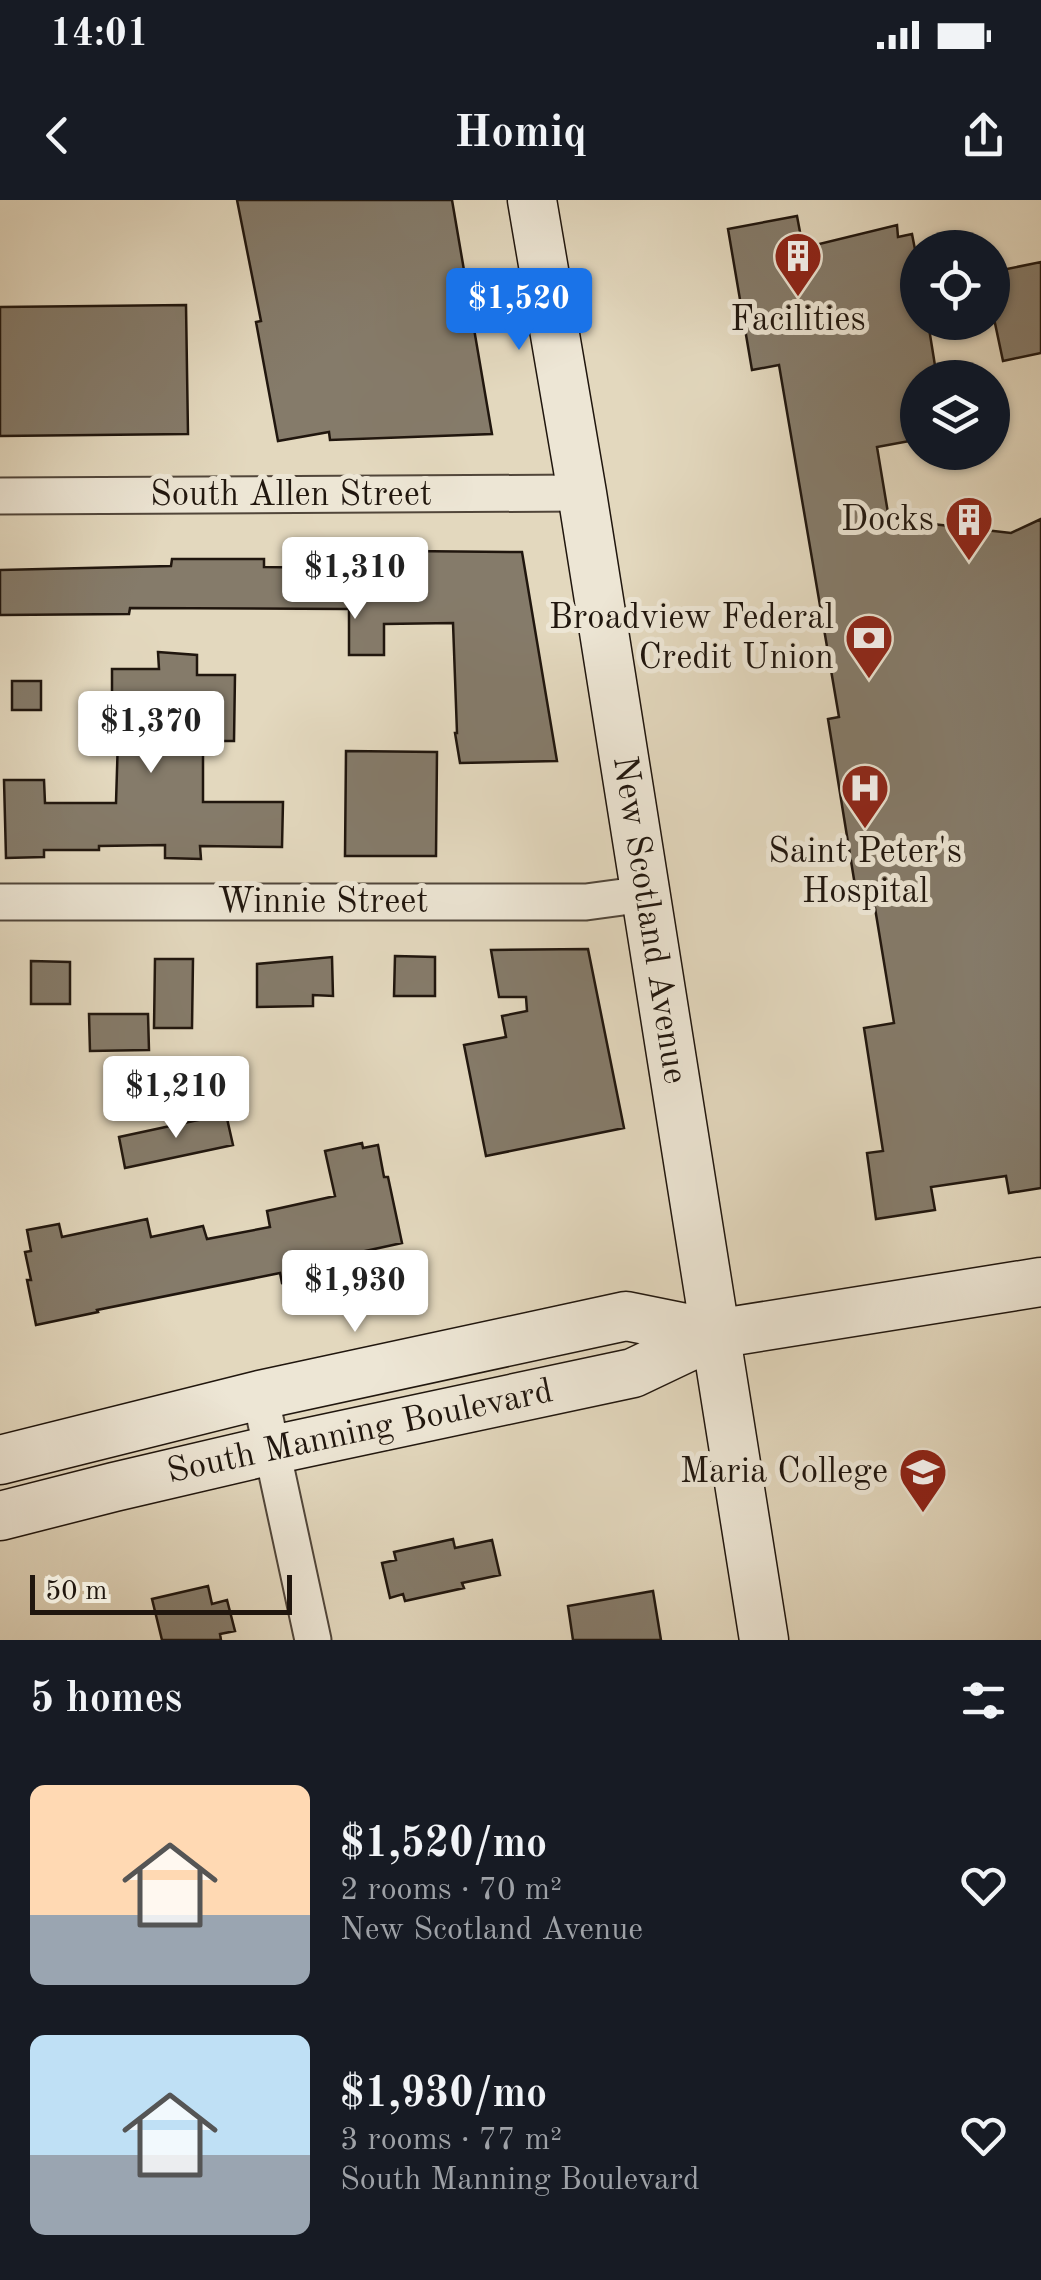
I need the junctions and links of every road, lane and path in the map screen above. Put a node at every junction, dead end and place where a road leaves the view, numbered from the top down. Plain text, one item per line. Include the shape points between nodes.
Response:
1 (532, 200) edge
2 (582, 494) junction
3 (0, 496) edge
4 (645, 894) junction
5 (0, 902) edge
6 (1041, 1282) edge
7 (716, 1334) junction
8 (260, 1395) junction
9 (272, 1450) junction
10 (0, 1460) edge
11 (0, 1516) edge
12 (313, 1640) edge
13 (764, 1640) edge

1 - 2 street, New Scotland Avenue
2 - 3 street, South Allen Street
2 - 4 street, New Scotland Avenue
4 - 5 street, Winnie Street via 586,902
4 - 7 street, New Scotland Avenue
6 - 7 street, South Manning Boulevard
7 - 8 street, South Manning Boulevard via 626,1316
7 - 9 street, South Manning Boulevard via 632,1373
7 - 13 street, New Scotland Avenue
8 - 9 street
8 - 10 street, South Manning Boulevard
9 - 11 street, South Manning Boulevard
9 - 12 street

